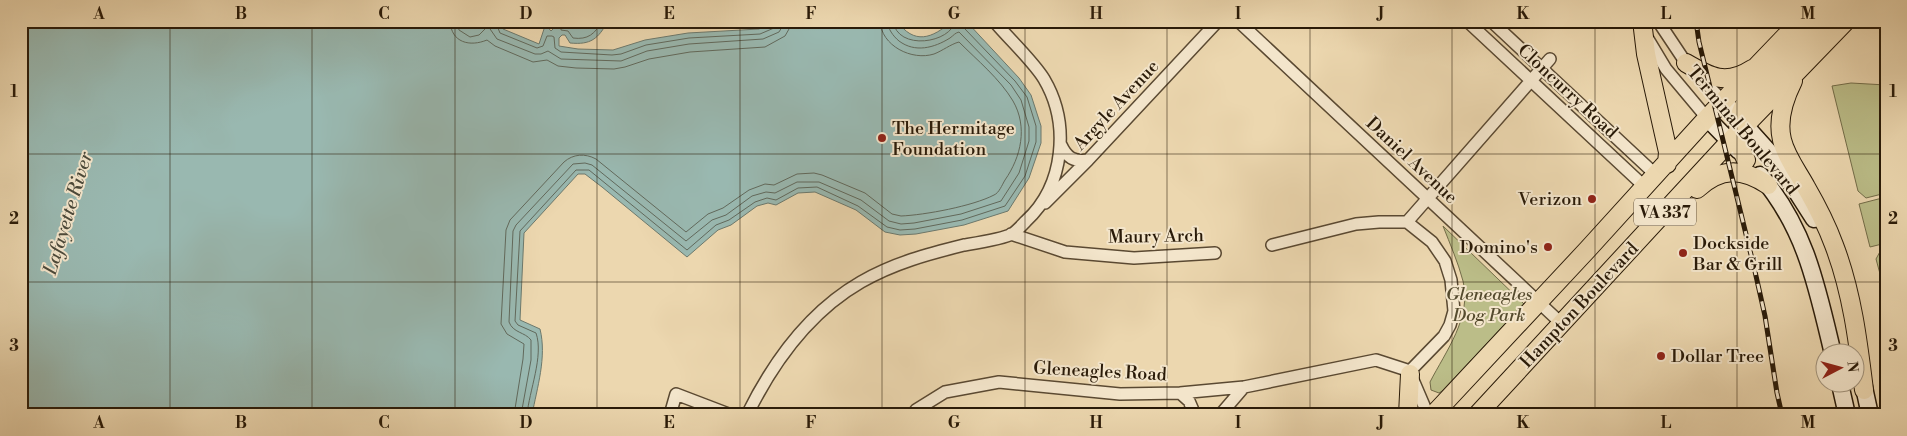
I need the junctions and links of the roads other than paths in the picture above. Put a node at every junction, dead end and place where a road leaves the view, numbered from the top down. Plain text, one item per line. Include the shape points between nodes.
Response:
1 (994, 21) edge
2 (1218, 21) edge
3 (1238, 21) edge
4 (1467, 21) edge
5 (1491, 21) edge
6 (1800, 21) edge
7 (1821, 21) edge
8 (1846, 21) edge
9 (1647, 24) edge
10 (1550, 59) dead end
11 (1686, 63) junction
12 (1760, 63) junction
13 (1541, 68) junction
14 (1797, 73) junction
15 (1530, 80) junction
16 (1724, 102) junction
17 (1707, 118) junction
18 (1738, 130) junction
19 (1061, 145) junction
20 (1088, 160) junction
21 (1746, 160) joint
22 (1656, 175) junction
23 (1768, 185) junction
24 (1427, 198) junction
25 (1036, 211) junction
26 (1407, 222) junction
27 (1011, 234) junction
28 (1272, 245) dead end
29 (1215, 253) dead end
30 (1600, 282) junction
31 (1538, 303) junction
32 (1562, 324) junction
33 (1831, 344) edge
34 (1853, 344) edge
35 (1858, 344) edge
36 (1410, 373) junction
37 (1244, 387) junction
38 (1864, 390) edge
39 (1180, 393) junction
40 (1842, 394) edge
41 (670, 415) edge
42 (731, 415) edge
43 (747, 415) edge
44 (912, 415) edge
45 (1195, 415) edge
46 (1220, 415) edge
47 (1408, 415) edge
48 (1428, 415) edge
49 (1433, 415) edge
50 (1477, 415) edge
51 (1847, 415) edge
52 (1870, 415) edge

1 - 19 street via 1047,84 1057,110
2 - 20 street, Argyle Avenue
3 - 24 street, Daniel Avenue
4 - 15 street, Cloncurry Road
5 - 13 street, Cloncurry Road
6 - 12 main road, Hampton Boulevard / VA 337
7 - 18 main road via 1746,101
8 - 14 main road, Hampton Boulevard / VA 337
9 - 11 street, Terminal Boulevard
9 - 17 street, Terminal Boulevard via 1651,46
9 - 22 main road via 1646,54 1667,148
10 - 13 street
11 - 12 main road via 1706,75 1729,79
11 - 16 street, Terminal Boulevard
12 - 16 main road, Hampton Boulevard / VA 337
13 - 15 street
13 - 22 street, Cloncurry Road
14 - 18 main road, Hampton Boulevard / VA 337
14 - 35 main road via 1783,107 1782,140 1822,218 1843,271
15 - 22 street, Cloncurry Road
15 - 24 street
16 - 17 main road, Hampton Boulevard / VA 337
16 - 18 main road, Terminal Boulevard
17 - 18 main road, Terminal Boulevard
17 - 22 main road, Hampton Boulevard / VA 337
18 - 21 main road via 1740,148
18 - 30 main road, Hampton Boulevard / VA 337
18 - 34 main road, Terminal Boulevard via 1777,161 1808,208 1835,271
19 - 20 street via 1066,156 1077,162
19 - 25 street via 1051,185
20 - 25 street, Argyle Avenue
21 - 23 main road, Terminal Boulevard
22 - 31 main road, Hampton Boulevard / VA 337
23 - 30 main road via 1744,173 1728,172 1712,177 1622,269
23 - 33 main road, Terminal Boulevard via 1805,249
24 - 26 street
24 - 31 street, Daniel Avenue
25 - 27 street, Argyle Avenue
26 - 28 street via 1356,224
26 - 36 street via 1432,242 1445,262 1451,280 1454,311 1444,336
27 - 29 street, Maury Arch via 1065,252 1134,258
27 - 43 street via 909,259 861,282 836,299 788,346
30 - 32 main road, Hampton Boulevard / VA 337
31 - 32 street, Daniel Avenue
31 - 49 main road, Hampton Boulevard / VA 337
32 - 50 main road, Hampton Boulevard / VA 337
36 - 37 street, Gleneagles Road via 1376,360
36 - 47 main road
36 - 48 street
37 - 39 street, Gleneagles Road
37 - 46 street
38 - 52 main road, Terminal Boulevard
39 - 44 street, Gleneagles Road via 1120,394 999,382 945,392
39 - 45 street
40 - 51 main road
41 - 42 street via 676,394

